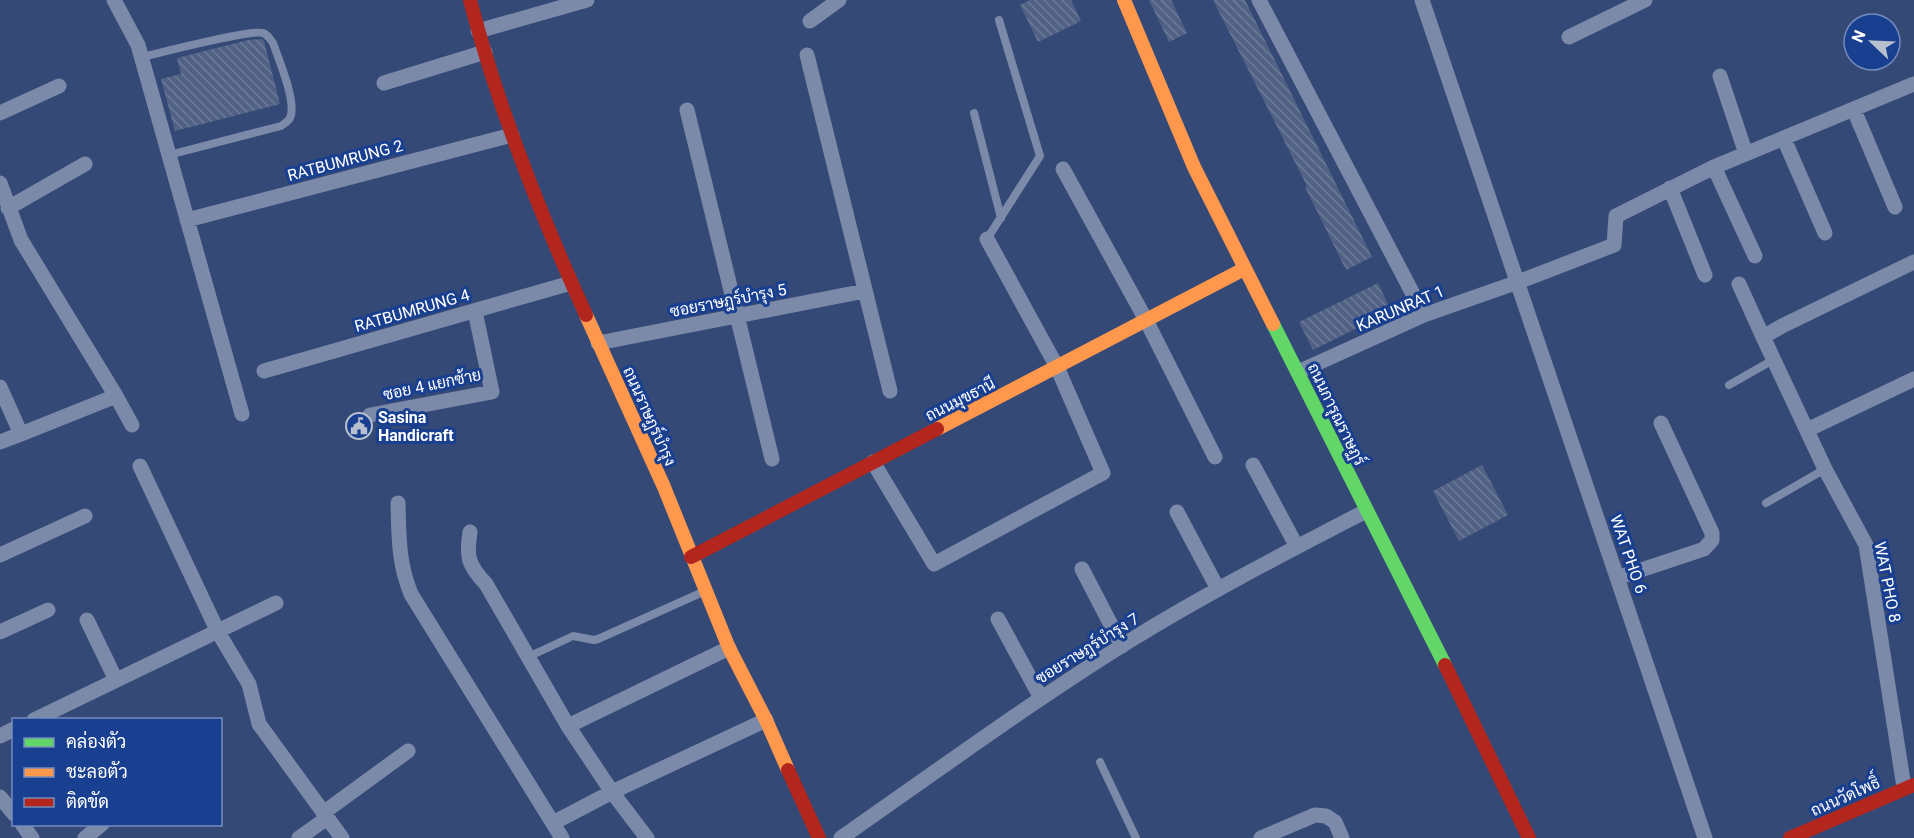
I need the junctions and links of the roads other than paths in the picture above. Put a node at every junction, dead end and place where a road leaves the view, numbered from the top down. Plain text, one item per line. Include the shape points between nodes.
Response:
1 (114, 0) edge
2 (470, 0) edge
3 (587, 0) edge
4 (839, 0) edge
5 (1124, 0) edge
6 (1259, 0) edge
7 (1422, 0) edge
8 (1645, 0) edge
9 (999, 20) dead end
10 (810, 21) dead end
11 (478, 31) junction
12 (1569, 37) dead end
13 (484, 52) junction
14 (807, 55) dead end
15 (141, 57) junction
16 (1720, 76) dead end
17 (384, 83) dead end
18 (59, 86) dead end
19 (1914, 86) edge
20 (687, 110) dead end
21 (1854, 110) junction
22 (0, 113) edge
23 (974, 113) dead end
24 (512, 135) junction
25 (1784, 139) junction
26 (1746, 154) junction
27 (169, 155) junction
28 (85, 164) dead end
29 (1714, 167) junction
30 (1063, 169) dead end
31 (0, 183) edge
32 (1670, 188) junction
33 (1895, 207) dead end
34 (8, 208) junction
35 (1001, 218) junction
36 (187, 220) junction
37 (1825, 233) dead end
38 (987, 239) joint
39 (1755, 256) dead end
40 (1914, 262) edge
41 (1244, 269) junction
42 (1705, 275) dead end
43 (1518, 282) junction
44 (571, 284) junction
45 (1739, 284) dead end
46 (865, 291) junction
47 (475, 311) junction
48 (1424, 315) junction
49 (736, 317) junction
50 (1146, 320) junction
51 (1763, 337) junction
52 (598, 343) junction
53 (1773, 360) junction
54 (1057, 368) junction
55 (264, 371) dead end
56 (1298, 372) junction
57 (1914, 379) edge
58 (1729, 385) dead end
59 (0, 387) edge
60 (890, 391) dead end
61 (116, 396) junction
62 (242, 414) dead end
63 (370, 415) dead end
64 (1661, 423) dead end
65 (132, 425) dead end
66 (1807, 430) junction
67 (21, 434) junction
68 (0, 442) edge
69 (1215, 457) dead end
70 (772, 459) dead end
71 (873, 462) junction
72 (1253, 465) dead end
73 (140, 466) dead end
74 (1825, 469) junction
75 (398, 502) dead end
76 (1766, 503) dead end
77 (1366, 511) junction
78 (1177, 512) dead end
79 (85, 516) dead end
80 (470, 532) dead end
81 (1296, 547) junction
82 (0, 555) edge
83 (691, 557) junction
84 (1082, 569) dead end
85 (1617, 578) junction
86 (1218, 589) junction
87 (705, 591) junction
88 (276, 603) dead end
89 (48, 610) dead end
90 (87, 620) dead end
91 (998, 620) dead end
92 (0, 632) edge
93 (218, 632) junction
94 (1122, 646) junction
95 (729, 648) junction
96 (528, 657) junction
97 (116, 680) junction
98 (1041, 698) junction
99 (38, 718) edge
100 (766, 720) junction
101 (568, 726) junction
102 (408, 751) dead end
103 (1100, 762) dead end
104 (1909, 786) edge
105 (612, 792) junction
106 (0, 797) edge
107 (12, 812) edge
108 (325, 816) junction
109 (553, 823) junction
110 (23, 826) edge
111 (101, 826) edge
112 (1800, 836) edge
113 (32, 838) edge
114 (85, 838) edge
115 (299, 838) edge
116 (342, 838) edge
117 (562, 838) edge
118 (647, 838) edge
119 (819, 838) edge
120 (841, 838) edge
121 (1136, 838) edge
122 (1261, 838) edge
123 (1342, 838) edge
124 (1529, 838) edge
125 (1705, 838) edge

1 - 15 street
2 - 11 street, ถนนราษฎร์บำรุง
3 - 11 street
4 - 10 street
5 - 41 street, ถนนการุณราษฏร์ via 1194,167
6 - 48 street
7 - 43 street, WAT PHO 6
8 - 12 street
9 - 35 lane via 1040,156
11 - 13 street, ถนนราษฎร์บำรุง
13 - 17 street
13 - 24 street, ถนนราษฎร์บำรุง
14 - 46 street
15 - 27 street
15 - 27 lane via 262,32 273,43 290,97 291,116 281,126
16 - 26 street
18 - 22 street
19 - 21 street
20 - 49 street
21 - 25 street
21 - 33 street
23 - 35 lane
24 - 36 street, RATBUMRUNG 2
24 - 44 street, ถนนราษฎร์บำรุง
25 - 26 street
25 - 37 street
26 - 29 street
27 - 36 street
28 - 34 street
29 - 32 street
29 - 39 street
30 - 50 street
31 - 34 street
32 - 42 street
32 - 43 street, KARUNRAT 1 via 1616,216 1614,245
34 - 61 street via 21,240
35 - 38 lane
36 - 62 street
38 - 54 street
40 - 51 street
41 - 50 street, ถนนมุขธานี
41 - 56 street, ถนนการุณราษฏร์
43 - 48 street, KARUNRAT 1
43 - 85 street, WAT PHO 6
44 - 47 street, RATBUMRUNG 4
44 - 52 street, ถนนราษฎร์บำรุง
45 - 51 street, WAT PHO 8
46 - 49 street, ซอยราษฎร์บำรุง 5
46 - 60 street
47 - 55 street, RATBUMRUNG 4
47 - 63 street, ซอย 4 แยกซ้าย via 492,392
48 - 56 street, KARUNRAT 1
49 - 52 street, ซอยราษฎร์บำรุง 5
49 - 70 street
50 - 54 street, ถนนมุขธานี
50 - 69 street
51 - 53 street, WAT PHO 8
52 - 83 street, ถนนราษฎร์บำรุง via 664,487
53 - 58 lane
53 - 66 street, WAT PHO 8
54 - 71 street, ถนนมุขธานี
54 - 71 street via 1104,472 934,564
56 - 77 street, ถนนการุณราษฏร์
57 - 66 street
59 - 67 street
61 - 65 street
61 - 67 street
64 - 85 street via 1712,532 1712,540 1704,549
66 - 74 street, WAT PHO 8
67 - 68 street
71 - 83 street, ถนนมุขธานี
72 - 81 street
73 - 93 street
74 - 76 lane
74 - 104 street, WAT PHO 8 via 1866,545
75 - 109 street via 399,553 411,594
77 - 81 street, ซอยราษฎร์บำรุง 7
77 - 124 street, ถนนการุณราษฏร์
78 - 86 street
79 - 82 street
80 - 96 street via 467,554 474,571 486,584
81 - 86 street, ซอยราษฎร์บำรุง 7
83 - 87 street, ถนนราษฎร์บำรุง
84 - 94 street
85 - 125 street, WAT PHO 6
86 - 94 street, ซอยราษฎร์บำรุง 7
87 - 95 street, ถนนราษฎร์บำรุง
87 - 96 lane via 598,639 573,636
88 - 93 street
89 - 92 street
90 - 97 street
91 - 98 street
93 - 97 street
93 - 108 street via 249,684 259,724
94 - 98 street, ซอยราษฎร์บำรุง 7
95 - 100 street, ถนนราษฎร์บำรุง
95 - 101 street
96 - 101 street
97 - 99 street
98 - 120 street, ซอยราษฎร์บำรุง 7
100 - 105 street
100 - 119 street, ถนนราษฎร์บำรุง
101 - 105 street
102 - 108 street
103 - 121 lane
104 - 112 street, ถนนวัดโพธิ์
105 - 109 street
105 - 118 street
106 - 107 street
108 - 115 street
108 - 116 street
109 - 117 street
110 - 113 street
111 - 114 street
122 - 123 street via 1315,815 1335,822

